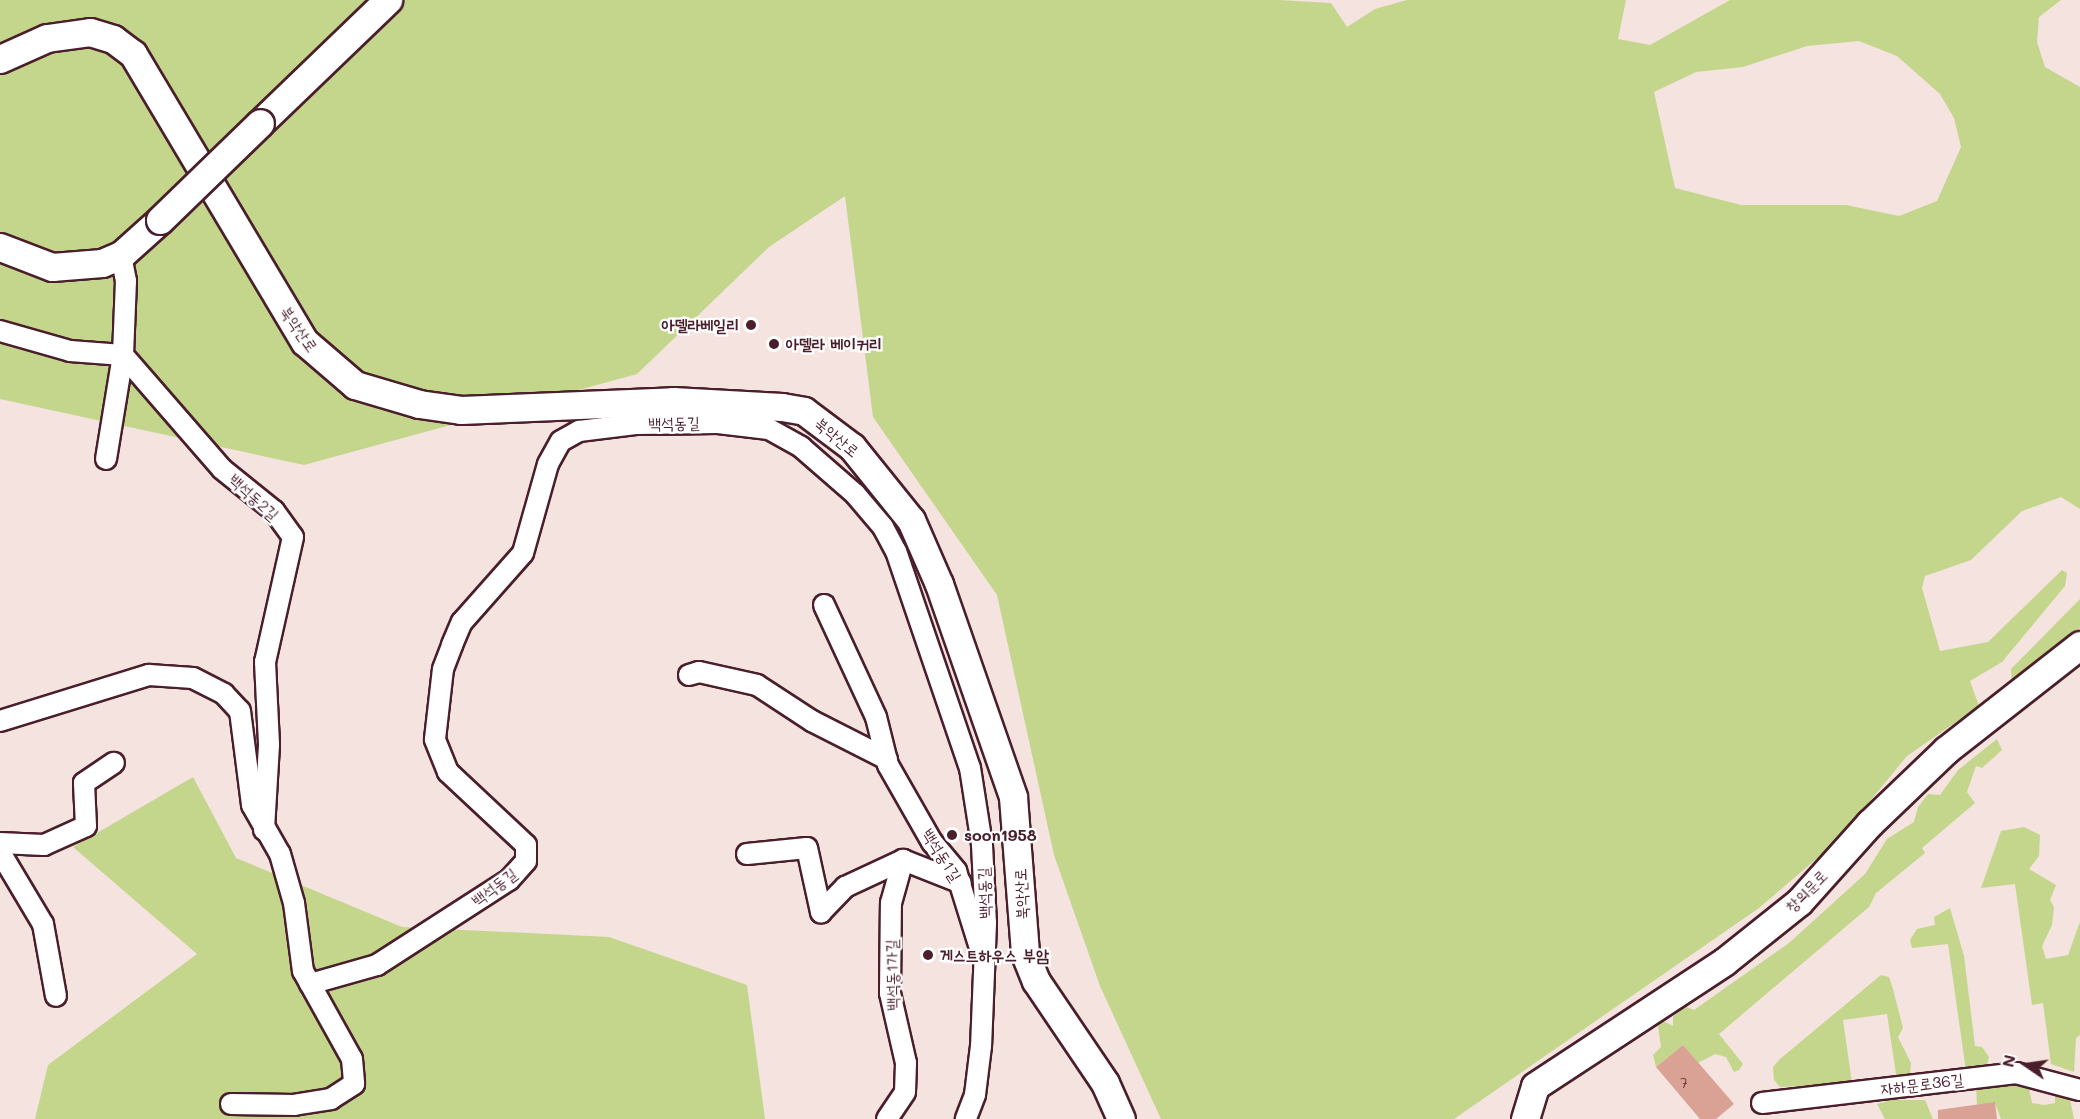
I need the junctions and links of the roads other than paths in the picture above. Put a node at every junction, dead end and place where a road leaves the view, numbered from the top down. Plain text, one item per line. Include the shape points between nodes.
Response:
1 (388, 0) edge
2 (0, 59) edge
3 (0, 247) edge
4 (122, 255) junction
5 (0, 331) edge
6 (123, 355) junction
7 (106, 459) dead end
8 (824, 605) dead end
9 (2080, 645) edge
10 (689, 675) dead end
11 (0, 721) edge
12 (887, 759) junction
13 (114, 763) dead end
14 (264, 833) junction
15 (0, 843) edge
16 (0, 852) edge
17 (747, 854) dead end
18 (903, 860) junction
19 (961, 884) junction
20 (982, 957) junction
21 (310, 984) junction
22 (56, 996) dead end
23 (2080, 1089) edge
24 (1762, 1103) dead end
25 (231, 1104) dead end
26 (886, 1119) edge
27 (966, 1119) edge
28 (1121, 1119) edge
29 (1525, 1119) edge

1 - 4 street, bridge
2 - 28 street, 북악산로 via 47,38 90,33 112,39 133,54 305,342 355,385 419,404 461,410 673,400 782,407 804,411 852,447 911,520 939,584 1013,797 1025,954 1036,981 1105,1083
3 - 4 street via 52,267 102,263
4 - 6 street via 126,281
5 - 6 street via 70,351
6 - 7 street
6 - 14 street, 백석동2길 via 222,469 274,511 293,537 265,662 270,745
8 - 12 street, 백석동1길 via 876,717
9 - 29 street, 창의문로 via 1946,750 1790,910 1725,961 1535,1086
10 - 12 street via 699,672 758,685 812,721
11 - 14 street via 123,679 149,675 193,678 224,694 240,711 252,805
12 - 19 street, 백석동1길 via 932,842
13 - 15 street via 84,783 86,826 44,845
14 - 21 street via 280,854 294,903 303,971
16 - 22 street via 43,924
17 - 18 street via 807,848 821,912 845,887
18 - 19 street
18 - 26 street, 백석동1가길 via 891,903 890,993 906,1063 905,1092
19 - 20 street, 백석동1길
20 - 21 street, 백석동길 via 982,845 970,768 900,561 883,527 855,494 801,447 769,429 718,423 636,424 579,431 561,441 548,464 523,554 462,622 443,669 435,739 448,772 526,845 526,861 509,880 377,965
20 - 27 street, 백석동길 via 981,1046 975,1095
21 - 25 street via 352,1059 354,1083 331,1099 295,1105
23 - 24 street, 자하문로36길 via 2016,1072

